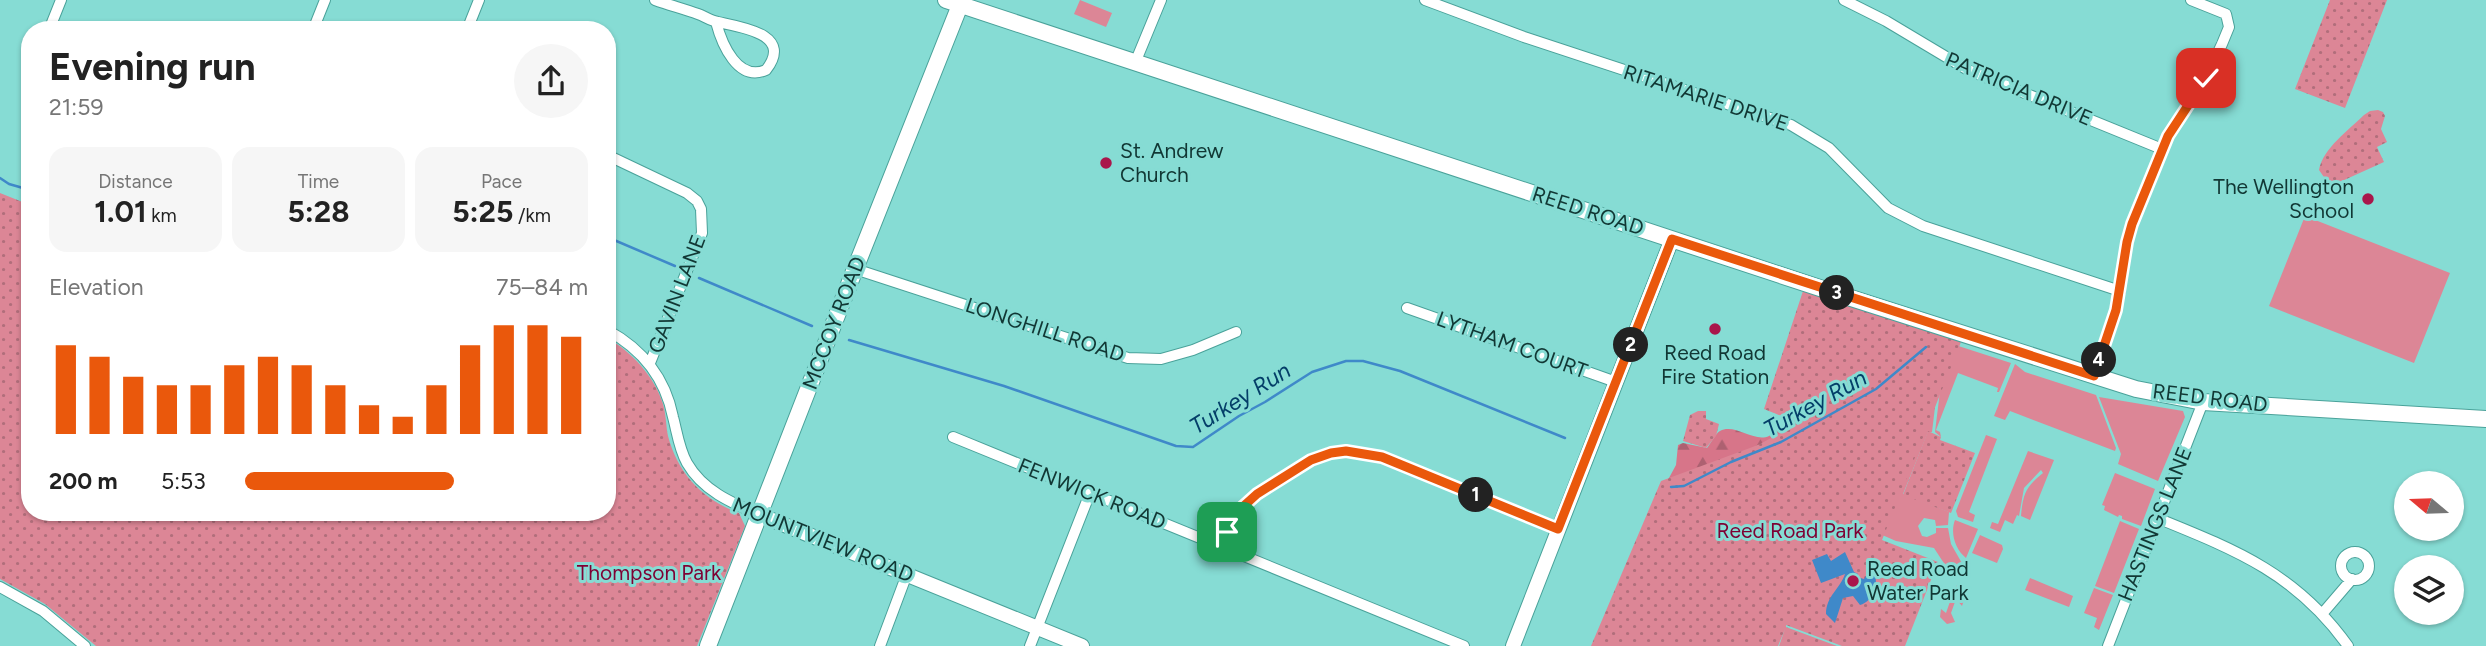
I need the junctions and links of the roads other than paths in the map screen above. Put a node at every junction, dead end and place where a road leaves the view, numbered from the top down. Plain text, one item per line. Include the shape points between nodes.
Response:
1 (61, 0) edge
2 (325, 0) edge
3 (479, 0) edge
4 (655, 0) edge
5 (1161, 0) edge
6 (1425, 0) edge
7 (1843, 0) edge
8 (2191, 0) edge
9 (957, 2) edge
10 (53, 21) edge
11 (317, 21) edge
12 (471, 21) edge
13 (716, 22) junction
14 (1135, 64) junction
15 (2162, 149) junction
16 (616, 159) edge
17 (1672, 239) junction
18 (855, 269) junction
19 (2120, 291) junction
20 (1407, 308) dead end
21 (1236, 332) dead end
22 (616, 336) edge
23 (650, 363) junction
24 (2094, 376) junction
25 (1616, 382) junction
26 (2203, 402) junction
27 (2486, 419) edge
28 (953, 437) dead end
29 (1090, 493) junction
30 (760, 515) junction
31 (2157, 519) junction
32 (1558, 529) junction
33 (1221, 547) junction
34 (907, 575) junction
35 (2352, 579) dead end
36 (0, 587) edge
37 (2322, 614) junction
38 (1037, 628) junction
39 (85, 646) edge
40 (708, 646) edge
41 (880, 646) edge
42 (1030, 646) edge
43 (1082, 646) edge
44 (1464, 646) edge
45 (1513, 646) edge
46 (2108, 646) edge
47 (2348, 646) edge

1 - 10 street
2 - 11 street
3 - 12 street
4 - 13 street
5 - 14 street
6 - 19 street, RITAMARIE DRIVE via 1536,42 1791,125 1829,148 1888,208 1923,226
7 - 15 street, PATRICIA DRIVE via 1968,70
8 - 15 street via 2226,14 2229,27 2206,78
9 - 14 main road, REED ROAD
9 - 18 main road, MCCOY ROAD
13 - 13 street via 740,69 751,73 766,70 774,55 772,42 730,23
14 - 17 main road, REED ROAD
15 - 19 street via 2129,233
16 - 23 street, GAVIN LANE via 687,193 701,209 702,233
17 - 24 main road, REED ROAD
17 - 25 street
18 - 21 street, LONGHILL ROAD via 1128,358 1161,359
18 - 30 main road, MCCOY ROAD
19 - 24 street
20 - 25 street, LYTHAM COURT
22 - 23 street, MOUNTVIEW ROAD
23 - 30 street, MOUNTVIEW ROAD via 668,396 692,471 719,496
24 - 26 main road, REED ROAD
25 - 32 street
26 - 27 main road, REED ROAD
26 - 31 street, HASTINGS LANE
28 - 29 street, FENWICK ROAD
29 - 33 street, FENWICK ROAD
29 - 38 street
30 - 34 street, MOUNTVIEW ROAD
30 - 40 main road, MCCOY ROAD
31 - 37 street via 2253,560
31 - 46 street, HASTINGS LANE
32 - 33 street via 1382,457 1346,451 1311,460 1257,494 1237,512
32 - 45 street
33 - 44 street, FENWICK ROAD
34 - 38 street, MOUNTVIEW ROAD
34 - 41 street
35 - 37 street
36 - 39 street via 43,611
37 - 47 street
38 - 42 street
38 - 43 street, MOUNTVIEW ROAD

